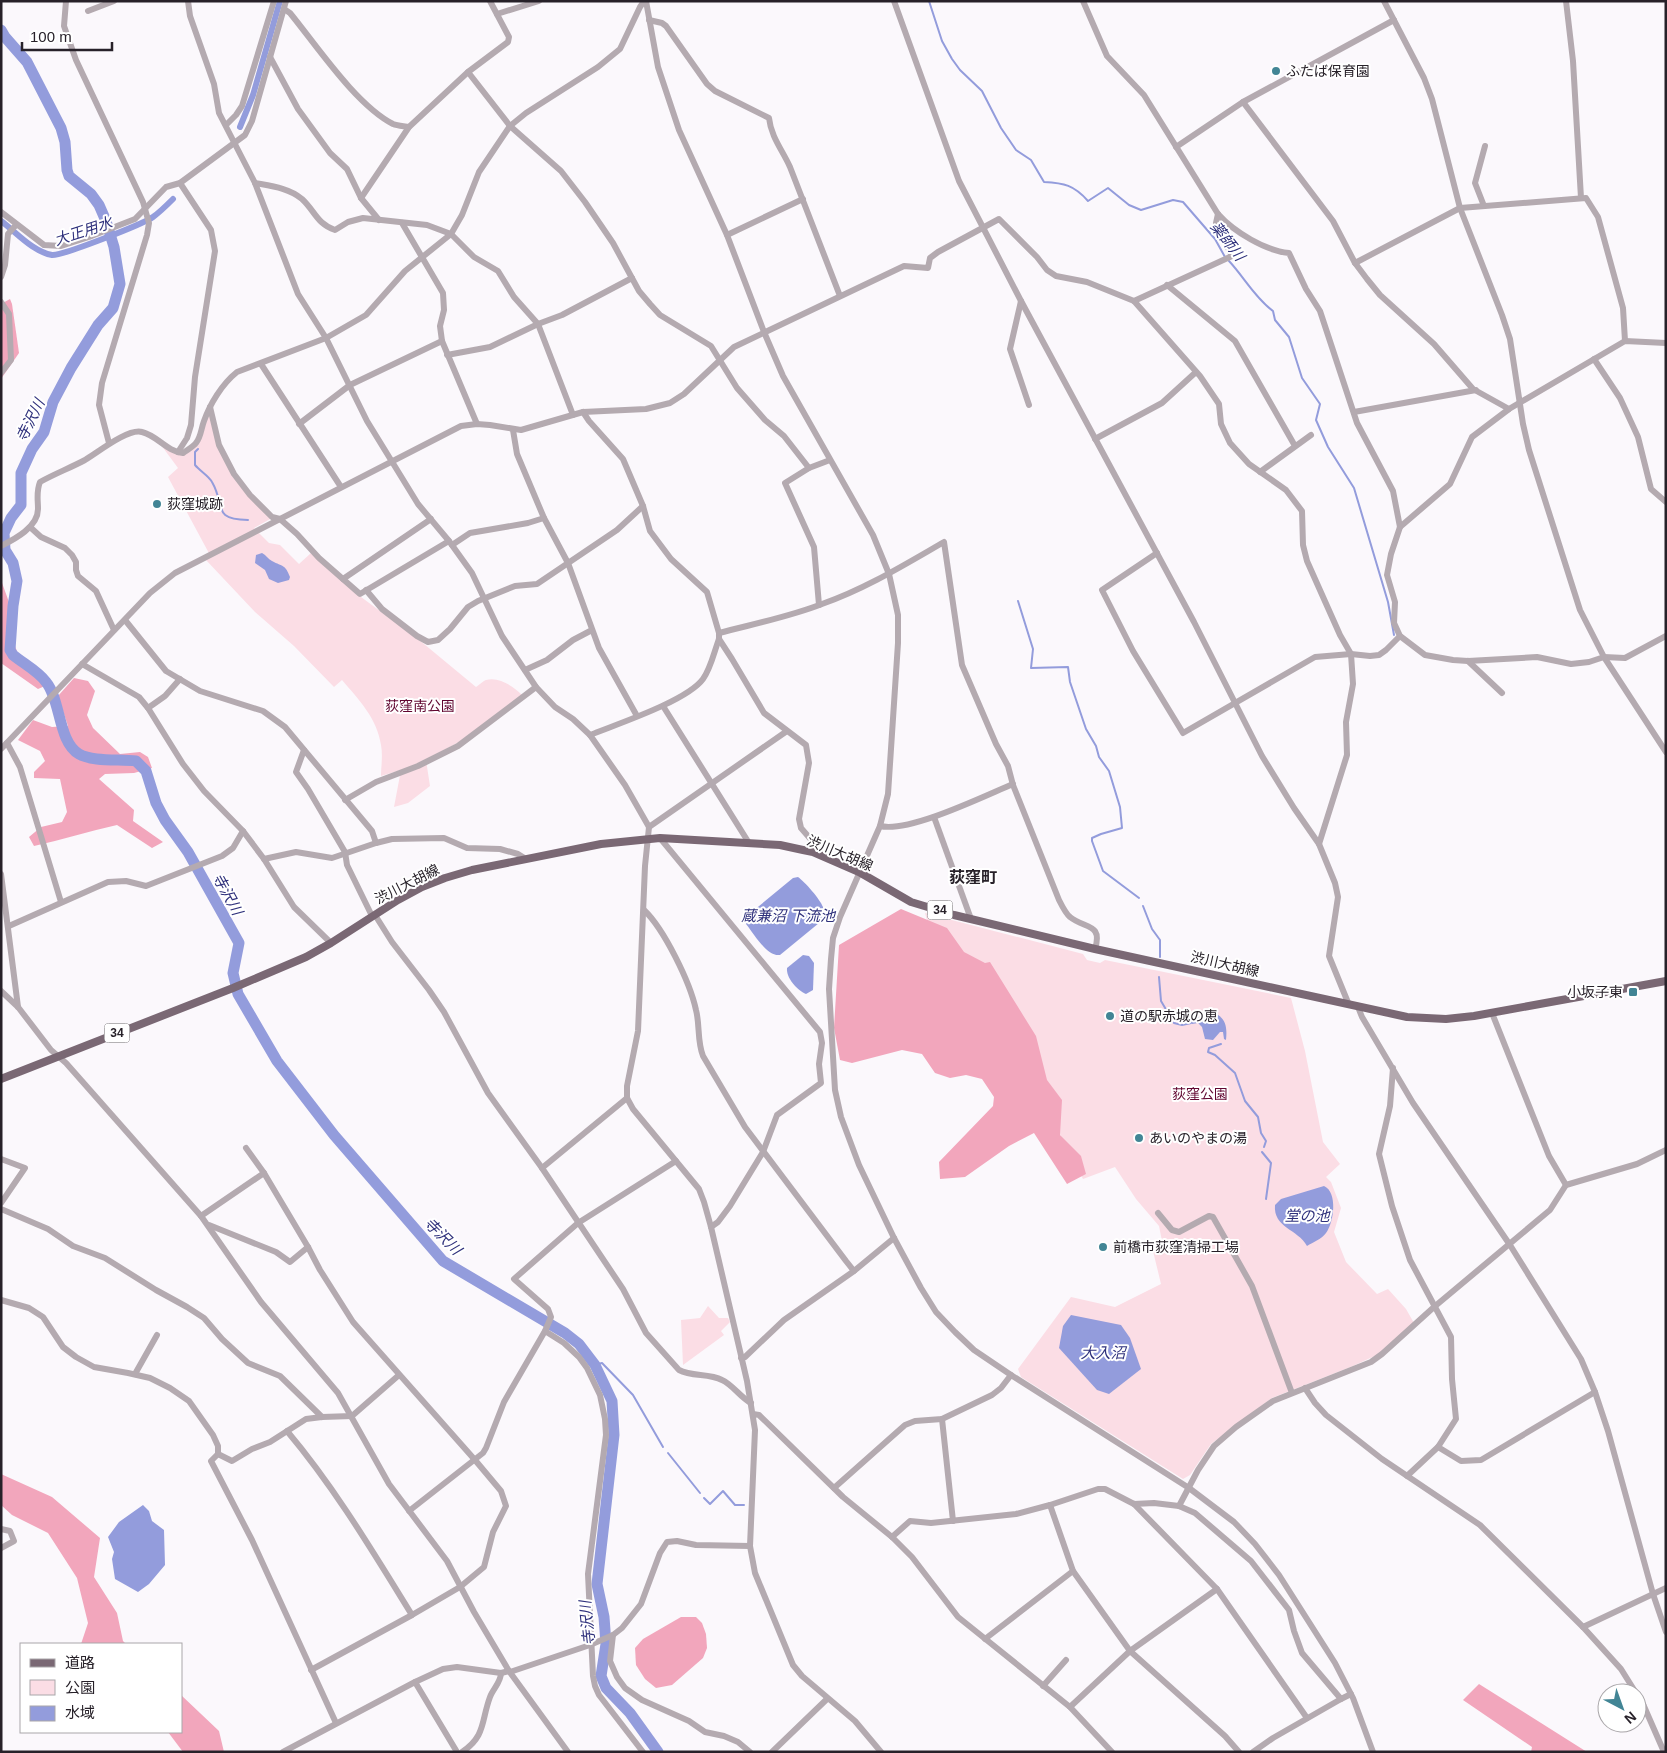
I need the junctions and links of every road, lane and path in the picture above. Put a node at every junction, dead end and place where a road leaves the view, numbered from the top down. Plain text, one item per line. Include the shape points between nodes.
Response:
1 (66, 1) edge
2 (114, 1) edge
3 (188, 1) edge
4 (274, 1) edge
5 (286, 1) edge
6 (490, 1) edge
7 (539, 1) edge
8 (645, 1) edge
9 (894, 1) edge
10 (1082, 1) edge
11 (1384, 1) edge
12 (1566, 1) edge
13 (284, 9) junction
14 (88, 11) dead end
15 (497, 14) junction
16 (649, 20) junction
17 (1394, 20) junction
18 (270, 58) junction
19 (468, 72) junction
20 (1244, 102) junction
21 (226, 125) junction
22 (510, 126) junction
23 (409, 127) junction
24 (235, 144) junction
25 (1485, 146) dead end
26 (1176, 147) junction
27 (180, 182) junction
28 (255, 183) junction
29 (361, 198) junction
30 (803, 198) junction
31 (1581, 198) junction
32 (1484, 206) junction
33 (1460, 208) junction
34 (1, 212) edge
35 (146, 212) junction
36 (1218, 214) junction
37 (379, 220) junction
38 (402, 223) junction
39 (983, 227) junction
40 (13, 228) junction
41 (451, 234) junction
42 (727, 235) junction
43 (423, 257) junction
44 (1355, 263) junction
45 (1, 277) edge
46 (632, 278) junction
47 (1167, 285) junction
48 (840, 296) junction
49 (1134, 300) junction
50 (1021, 301) junction
51 (1, 302) edge
52 (538, 324) junction
53 (764, 332) junction
54 (326, 338) junction
55 (442, 341) junction
56 (1625, 341) junction
57 (1666, 343) edge
58 (446, 355) junction
59 (720, 359) junction
60 (1594, 359) junction
61 (261, 364) junction
62 (1196, 372) junction
63 (1, 374) edge
64 (350, 385) junction
65 (1476, 390) junction
66 (1520, 403) junction
67 (1029, 405) dead end
68 (210, 408) junction
69 (1509, 409) junction
70 (583, 412) junction
71 (1354, 412) junction
72 (573, 415) junction
73 (299, 424) junction
74 (477, 424) junction
75 (513, 430) junction
76 (1311, 435) dead end
77 (1095, 439) junction
78 (109, 443) junction
79 (1295, 446) junction
80 (178, 452) junction
81 (830, 460) junction
82 (391, 462) junction
83 (809, 468) junction
84 (1260, 472) junction
85 (341, 487) junction
86 (1666, 502) edge
87 (643, 506) junction
88 (280, 518) junction
89 (544, 518) junction
90 (431, 519) junction
91 (30, 527) junction
92 (1400, 527) junction
93 (450, 543) junction
94 (1, 546) edge
95 (1157, 553) junction
96 (568, 563) junction
97 (889, 574) junction
98 (343, 579) junction
99 (366, 590) junction
100 (484, 599) junction
101 (819, 605) junction
102 (125, 620) junction
103 (114, 630) junction
104 (592, 630) junction
105 (719, 636) junction
106 (1400, 636) junction
107 (1666, 636) edge
108 (1351, 654) junction
109 (1604, 657) junction
110 (1468, 661) junction
111 (82, 664) junction
112 (525, 670) junction
113 (180, 680) junction
114 (536, 687) junction
115 (1502, 693) dead end
116 (1235, 704) junction
117 (663, 706) junction
118 (148, 708) junction
119 (637, 716) junction
120 (786, 730) junction
121 (590, 735) junction
122 (7, 743) junction
123 (1665, 748) edge
124 (1, 749) edge
125 (304, 750) junction
126 (712, 783) junction
127 (1013, 784) junction
128 (345, 800) junction
129 (934, 817) junction
130 (880, 826) junction
131 (649, 827) junction
132 (243, 832) junction
133 (660, 838) junction
134 (647, 839) junction
135 (749, 842) junction
136 (376, 843) junction
137 (1319, 844) junction
138 (345, 852) junction
139 (813, 852) junction
140 (264, 859) junction
141 (526, 859) junction
142 (859, 872) junction
143 (1, 874) edge
144 (61, 902) junction
145 (644, 910) junction
146 (374, 915) junction
147 (972, 919) junction
148 (9, 926) junction
149 (331, 943) junction
150 (1096, 949) junction
151 (1666, 981) edge
152 (1, 991) edge
153 (1353, 1006) junction
154 (18, 1007) junction
155 (1492, 1012) junction
156 (832, 1042) junction
157 (822, 1043) junction
158 (58, 1056) junction
159 (1393, 1068) junction
160 (1, 1079) edge
161 (627, 1098) junction
162 (246, 1148) dead end
163 (1666, 1150) edge
164 (763, 1152) junction
165 (1, 1158) edge
166 (676, 1161) junction
167 (542, 1168) junction
168 (264, 1173) junction
169 (1566, 1185) junction
170 (1, 1203) edge
171 (1, 1209) edge
172 (1158, 1213) dead end
173 (201, 1216) junction
174 (578, 1223) junction
175 (208, 1225) junction
176 (711, 1227) junction
177 (894, 1238) junction
178 (1510, 1245) junction
179 (308, 1247) junction
180 (854, 1271) junction
181 (1, 1300) edge
182 (1434, 1307) junction
183 (546, 1329) junction
184 (157, 1335) dead end
185 (741, 1358) junction
186 (135, 1374) junction
187 (399, 1375) junction
188 (1011, 1375) junction
189 (1305, 1388) junction
190 (1595, 1392) junction
191 (1292, 1393) junction
192 (751, 1403) junction
193 (753, 1414) junction
194 (352, 1416) junction
195 (322, 1417) junction
196 (942, 1419) junction
197 (287, 1431) junction
198 (1438, 1448) junction
199 (218, 1454) junction
200 (475, 1460) junction
201 (1407, 1476) junction
202 (834, 1488) junction
203 (1188, 1488) junction
204 (1134, 1504) junction
205 (1050, 1505) junction
206 (1179, 1506) junction
207 (409, 1512) junction
208 (953, 1521) junction
209 (1, 1529) edge
210 (892, 1537) junction
211 (750, 1546) junction
212 (1, 1548) edge
213 (1073, 1571) junction
214 (460, 1587) junction
215 (1666, 1588) edge
216 (1217, 1589) junction
217 (1653, 1594) junction
218 (412, 1616) junction
219 (1584, 1626) junction
220 (1666, 1632) edge
221 (611, 1636) junction
222 (986, 1639) junction
223 (593, 1643) junction
224 (1130, 1651) junction
225 (1066, 1660) dead end
226 (311, 1670) junction
227 (510, 1671) junction
228 (501, 1673) junction
229 (415, 1682) junction
230 (1630, 1683) edge
231 (1044, 1686) junction
232 (1351, 1694) junction
233 (827, 1699) junction
234 (1340, 1699) junction
235 (1070, 1707) junction
236 (1647, 1713) edge
237 (1307, 1718) junction
238 (336, 1723) junction
239 (283, 1752) edge
240 (457, 1752) edge
241 (462, 1752) edge
242 (568, 1752) edge
243 (643, 1752) edge
244 (750, 1752) edge
245 (772, 1752) edge
246 (881, 1752) edge
247 (1112, 1752) edge
248 (1238, 1752) edge
249 (1253, 1752) edge
250 (1373, 1752) edge
251 (1664, 1752) edge

1 - 35 street via 64,26 76,60
2 - 14 street
3 - 21 street via 190,16 214,84 219,113
4 - 21 street via 242,106
5 - 13 street
6 - 15 street
7 - 15 street
8 - 16 street
8 - 22 street via 620,49
9 - 39 street via 959,181
10 - 26 street via 1107,56 1139,89
11 - 17 street
12 - 31 street
13 - 18 street
13 - 23 street via 352,90 395,125
15 - 19 street via 509,36 508,42
16 - 30 street via 666,26 711,88 769,118 778,147
16 - 42 street via 658,68 679,130
17 - 20 street
17 - 33 street via 1432,99
18 - 24 street via 252,121 245,135
18 - 29 street via 298,109 330,153 347,170
19 - 22 street
19 - 23 street
20 - 26 street
20 - 44 street via 1333,221
21 - 24 street
22 - 41 street via 479,172 462,216
22 - 46 street via 560,171 586,202
23 - 29 street
24 - 27 street
24 - 28 street
25 - 32 street via 1475,183
26 - 36 street
27 - 35 street via 166,187
27 - 80 street via 211,230 215,251 195,377 191,425
28 - 37 street via 276,186 302,199 325,227 335,230 363,218
28 - 54 street via 298,294
29 - 37 street
30 - 42 street
30 - 48 street
31 - 32 street
31 - 56 street via 1586,198 1598,218 1622,308
32 - 33 street
33 - 44 street
33 - 66 street via 1507,331
34 - 40 street
35 - 40 street via 67,244 50,246
35 - 78 street via 149,223 147,236 102,383 99,405
36 - 47 street via 1216,223 1232,256
36 - 71 street via 1254,241 1277,252 1289,253 1320,311
37 - 38 street
38 - 41 street via 427,225
38 - 43 street
39 - 48 street via 938,252 930,258 928,268 904,266
39 - 49 street via 999,219 1056,276 1087,282
39 - 50 street
40 - 45 street
41 - 43 street
41 - 52 street via 474,257 498,270 514,298
42 - 53 street
43 - 54 street via 366,315
43 - 55 street via 443,294
44 - 65 street via 1380,295 1434,344
46 - 52 street
46 - 59 street via 660,315 711,346
47 - 49 street
47 - 79 street via 1235,341
48 - 53 street
49 - 62 street
50 - 67 street via 1010,349
50 - 77 street
51 - 63 street via 9,314 11,360
52 - 58 street via 490,347
52 - 72 street
53 - 59 street via 734,347
53 - 81 street
54 - 61 street
54 - 64 street
55 - 58 street
55 - 64 street
56 - 57 street
56 - 60 street
58 - 74 street
59 - 70 street via 670,403 646,409
59 - 83 street via 737,388 784,436
60 - 66 street
60 - 86 street via 1620,398 1638,437 1651,490
61 - 68 street via 237,372 227,380
61 - 73 street
62 - 77 street via 1162,403
62 - 84 street via 1219,404 1221,424 1230,443
64 - 73 street
64 - 82 street
65 - 69 street
65 - 71 street
66 - 69 street
66 - 109 street via 1529,450 1580,610
68 - 80 street via 196,444 183,453
68 - 88 street via 219,445 234,474 272,517
69 - 92 street via 1472,437 1450,484
70 - 72 street
70 - 87 street via 623,459
71 - 92 street via 1393,491
72 - 75 street via 532,428
73 - 85 street
74 - 75 street
74 - 82 street via 461,426
75 - 89 street via 517,454
76 - 79 street
77 - 95 street
78 - 80 street via 140,431
78 - 91 street via 86,459 40,482 36,490 38,512
79 - 84 street
81 - 83 street
81 - 97 street via 873,535
82 - 85 street
82 - 90 street
83 - 101 street via 785,484 814,547
84 - 108 street via 1286,490 1302,512 1307,561
85 - 88 street
87 - 96 street via 617,530
87 - 105 street via 650,531 671,558 707,592
88 - 98 street
88 - 102 street via 175,572
89 - 93 street via 470,533
89 - 96 street
90 - 93 street
90 - 98 street
91 - 94 street
91 - 103 street via 72,555 78,576 96,591
92 - 106 street via 1387,575 1395,602 1394,622
93 - 99 street
93 - 100 street via 472,573
95 - 116 street
95 - 116 street via 1102,590 1133,651 1183,733
96 - 100 street via 537,584 515,586
96 - 104 street
97 - 101 street
97 - 127 street via 944,542 962,666 1008,766
97 - 130 street via 898,615 898,643 888,794
98 - 99 street via 360,594
99 - 100 street via 382,609 428,642 438,640 468,608
100 - 112 street via 502,636
101 - 105 street
102 - 103 street
102 - 113 street via 166,671
103 - 111 street
104 - 112 street via 572,640 547,660
104 - 119 street via 606,663
105 - 117 street via 698,685
105 - 120 street via 764,712
106 - 108 street via 1379,654
106 - 110 street via 1425,655
107 - 109 street via 1625,658
108 - 116 street via 1315,657
108 - 137 street via 1353,684 1346,722 1347,756
109 - 110 street via 1572,664 1537,657
109 - 123 street
110 - 115 street
111 - 118 street via 139,697
111 - 122 street
112 - 114 street
113 - 118 street
113 - 125 street via 200,692 263,711 285,727
114 - 121 street
114 - 128 street via 458,746 376,782
116 - 137 street via 1262,756
117 - 119 street
117 - 126 street
118 - 132 street via 183,764
119 - 121 street
120 - 126 street
120 - 139 street via 806,745 809,764 799,819 801,828 814,843
121 - 131 street
122 - 124 street
122 - 144 street via 20,767
125 - 128 street
125 - 138 street via 296,772
126 - 131 street
126 - 135 street
127 - 129 street
127 - 150 street via 1059,900 1069,917 1093,928 1098,938
128 - 136 street via 372,831
129 - 130 street via 893,827
129 - 147 street
130 - 142 street
131 - 134 street
132 - 140 street
132 - 144 street via 222,856 146,886 126,881 108,882
133 - 134 main road, 渋川大胡線 / 34
133 - 135 main road, 渋川大胡線 / 34
133 - 157 street via 820,1032
134 - 141 main road, 渋川大胡線 / 34 via 601,844
134 - 145 street
135 - 139 main road, 渋川大胡線 / 34
136 - 138 street
136 - 141 street via 392,839 444,838 467,848 500,849
137 - 153 street via 1338,897 1328,956
138 - 140 street via 332,858 296,852
138 - 146 street via 347,865
139 - 142 main road, 渋川大胡線 / 34
140 - 149 street via 294,907
141 - 146 main road, 渋川大胡線 / 34 via 439,880
142 - 147 main road, 渋川大胡線 / 34 via 911,902
142 - 156 street via 833,938 829,989
143 - 148 street
144 - 148 street
145 - 161 street via 636,1041
145 - 164 street via 673,952 690,992 696,1010 700,1050
146 - 149 main road, 渋川大胡線 / 34
146 - 167 street via 437,1001 482,1084
147 - 150 main road, 渋川大胡線 / 34
148 - 154 street
149 - 158 main road, 渋川大胡線 / 34 via 243,984
150 - 153 main road, 渋川大胡線 / 34
151 - 155 main road, 渋川大胡線 / 34
152 - 154 street
153 - 155 main road, 渋川大胡線 / 34 via 1427,1019
153 - 159 street
154 - 158 street
155 - 169 street via 1549,1156
156 - 157 street
156 - 177 street via 835,1090 841,1117
157 - 164 street via 821,1083 778,1115
158 - 160 main road, 渋川大胡線 / 34
158 - 173 street
159 - 178 street via 1413,1103
159 - 182 street via 1390,1106 1380,1154 1392,1206 1410,1260
161 - 166 street
161 - 167 street
162 - 168 street
163 - 169 street via 1637,1164
164 - 176 street via 730,1206
164 - 180 street
165 - 170 street via 25,1168
166 - 174 street
166 - 176 street via 702,1194
167 - 174 street
168 - 173 street
168 - 179 street
169 - 178 street via 1550,1210
171 - 195 street via 48,1229 73,1246 105,1258 204,1318 248,1363 280,1376
172 - 191 street via 1172,1230 1179,1232 1213,1216 1252,1286
173 - 175 street
174 - 183 street via 514,1280 548,1309 551,1318
174 - 192 street via 623,1289 646,1333 679,1370 721,1379
175 - 179 street via 276,1252 290,1262
175 - 194 street via 261,1302 338,1393
176 - 185 street
177 - 180 street
177 - 188 street via 936,1312 974,1350
178 - 182 street
178 - 190 street via 1581,1360
179 - 187 street via 353,1322
180 - 185 street via 784,1320
181 - 186 street via 44,1317 63,1347 94,1367
182 - 189 street via 1370,1362
182 - 198 street via 1451,1338 1456,1419
183 - 200 street via 507,1395 486,1448
183 - 223 street via 579,1357 593,1377 603,1408 606,1435 588,1574
184 - 186 street
185 - 192 street
186 - 199 street via 150,1378 189,1401 212,1435
187 - 194 street
187 - 200 street
188 - 196 street via 992,1395
188 - 203 street
189 - 191 street
189 - 201 street via 1326,1415
190 - 198 street via 1481,1460 1461,1461
190 - 217 street
191 - 203 street via 1273,1401 1214,1446
192 - 193 street
193 - 202 street via 762,1417
193 - 211 street
194 - 195 street
194 - 207 street via 389,1484
195 - 197 street via 306,1419
196 - 202 street via 914,1421 905,1426
196 - 208 street
197 - 199 street via 232,1461
197 - 218 street via 339,1499
198 - 201 street
199 - 226 street via 211,1462 252,1540
200 - 207 street
200 - 214 street via 501,1491 506,1506 484,1567
201 - 219 street via 1480,1525
202 - 210 street
203 - 206 street
203 - 232 street via 1234,1522 1255,1544 1292,1595
204 - 205 street via 1105,1489 1098,1489
204 - 206 street
204 - 216 street
205 - 208 street via 1016,1514
205 - 213 street
206 - 234 street via 1195,1513 1251,1561 1289,1610 1302,1653
207 - 214 street via 447,1561
208 - 210 street via 910,1521
209 - 212 street via 10,1531 14,1541
210 - 222 street via 912,1557 958,1617
211 - 221 street via 667,1542 641,1604 622,1628
211 - 233 street via 755,1573 793,1665
213 - 222 street
213 - 224 street
214 - 218 street
214 - 227 street
215 - 217 street
216 - 224 street
216 - 237 street
217 - 219 street
217 - 220 street
218 - 226 street
219 - 230 street
221 - 223 street
221 - 244 street via 610,1660 625,1688 705,1732 738,1742
222 - 231 street
223 - 227 street
223 - 243 street via 595,1686
224 - 235 street
224 - 248 street via 1225,1736
225 - 231 street
226 - 238 street
227 - 228 street
227 - 242 street
228 - 229 street via 457,1667 443,1669
228 - 241 street via 476,1740
229 - 238 street
229 - 240 street
231 - 235 street
232 - 234 street
232 - 250 street
233 - 245 street
233 - 246 street via 855,1721
234 - 237 street
235 - 247 street
236 - 251 street
237 - 249 street
238 - 239 street

